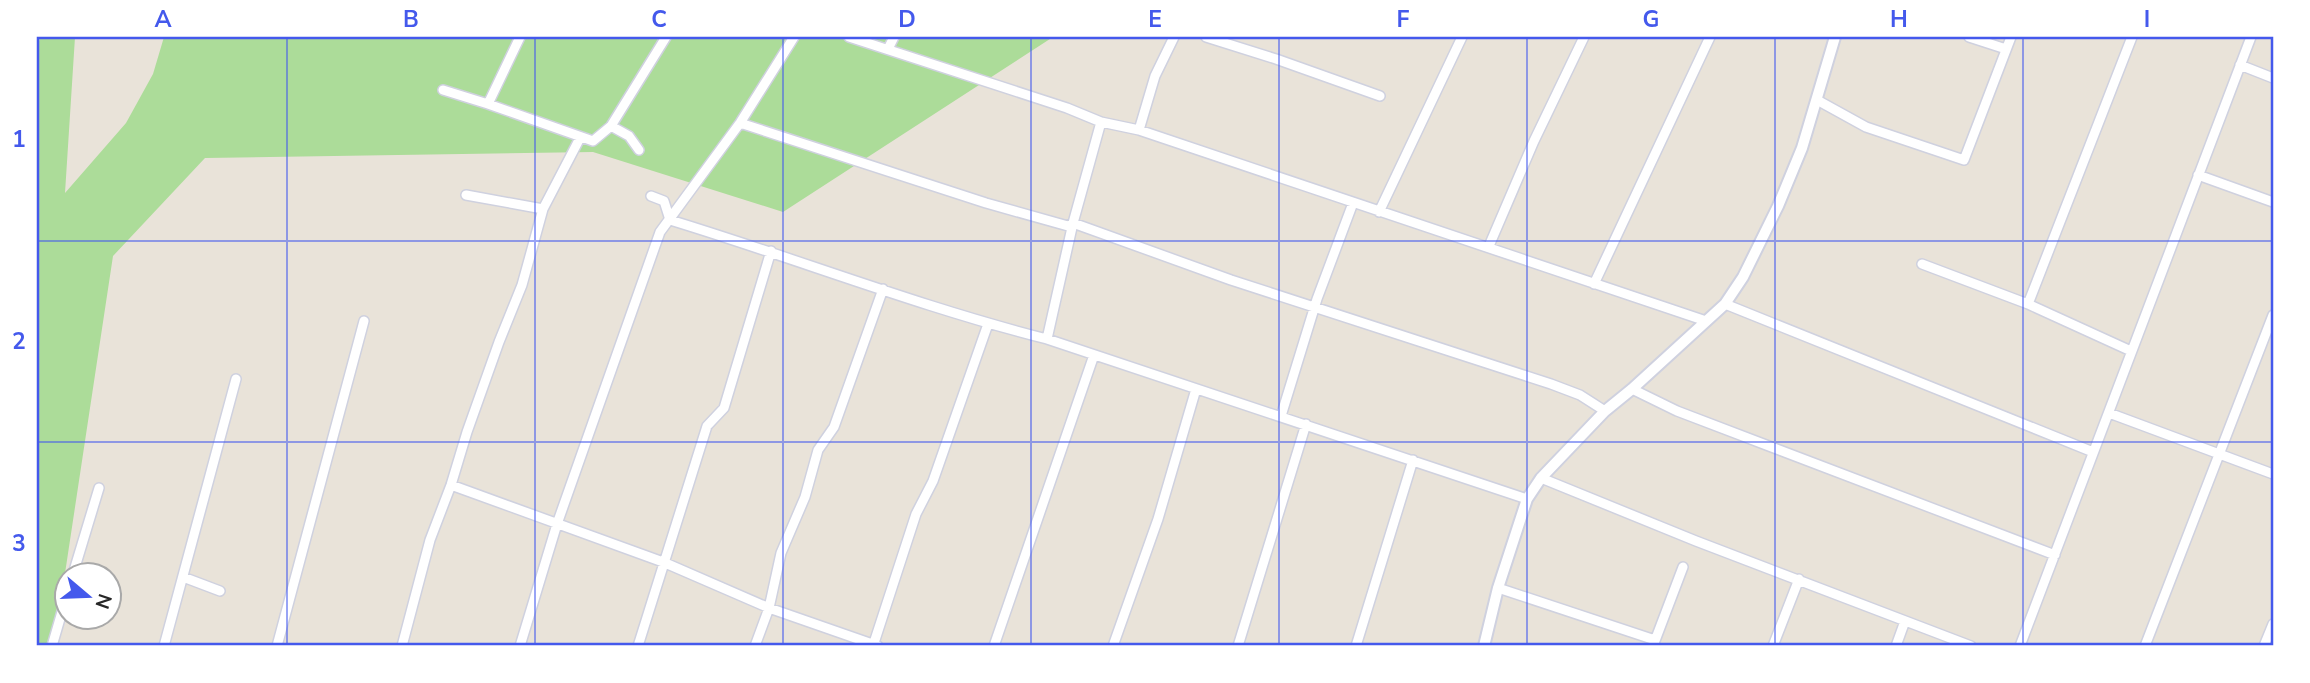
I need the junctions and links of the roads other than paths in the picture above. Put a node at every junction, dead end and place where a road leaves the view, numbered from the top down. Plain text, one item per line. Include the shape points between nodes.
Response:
1 (520, 37) edge
2 (666, 37) edge
3 (794, 37) edge
4 (849, 37) edge
5 (894, 37) edge
6 (1174, 37) edge
7 (1206, 37) edge
8 (1462, 37) edge
9 (1584, 37) edge
10 (1710, 37) edge
11 (1835, 37) edge
12 (1969, 37) edge
13 (2011, 37) edge
14 (2132, 37) edge
15 (2251, 37) edge
16 (888, 49) junction
17 (2006, 49) junction
18 (2240, 65) junction
19 (2273, 78) edge
20 (443, 90) dead end
21 (1380, 96) dead end
22 (1817, 100) junction
23 (488, 104) junction
24 (1101, 122) junction
25 (740, 123) junction
26 (611, 126) junction
27 (1139, 130) junction
28 (580, 138) junction
29 (639, 149) dead end
30 (2198, 175) junction
31 (466, 195) dead end
32 (651, 196) dead end
33 (2273, 202) edge
34 (1353, 203) junction
35 (543, 209) junction
36 (1379, 212) junction
37 (670, 220) junction
38 (1073, 223) junction
39 (1489, 246) junction
40 (771, 251) junction
41 (1922, 264) dead end
42 (1594, 284) junction
43 (883, 289) junction
44 (1725, 304) junction
45 (2028, 304) junction
46 (1315, 307) junction
47 (2273, 315) edge
48 (364, 321) dead end
49 (1706, 321) junction
50 (988, 324) junction
51 (1047, 339) junction
52 (2131, 351) junction
53 (1094, 355) junction
54 (236, 379) dead end
55 (1196, 389) junction
56 (1632, 389) junction
57 (1605, 411) junction
58 (2109, 413) junction
59 (1281, 416) junction
60 (1306, 424) junction
61 (2219, 452) junction
62 (2093, 453) junction
63 (1413, 460) junction
64 (2273, 474) edge
65 (1541, 478) junction
66 (451, 485) junction
67 (99, 488) dead end
68 (1527, 499) junction
69 (557, 524) junction
70 (2055, 555) junction
71 (77, 560) edge
72 (663, 562) junction
73 (1683, 567) dead end
74 (183, 577) junction
75 (1799, 579) junction
76 (1498, 588) junction
77 (220, 591) dead end
78 (769, 608) junction
79 (1905, 621) junction
80 (2273, 624) edge
81 (1654, 643) edge
82 (164, 646) edge
83 (277, 646) edge
84 (402, 646) edge
85 (520, 646) edge
86 (638, 646) edge
87 (755, 646) edge
88 (875, 646) edge
89 (994, 646) edge
90 (1113, 646) edge
91 (1238, 646) edge
92 (1356, 646) edge
93 (1483, 646) edge
94 (1773, 646) edge
95 (1896, 646) edge
96 (1971, 646) edge
97 (2020, 646) edge
98 (2145, 646) edge
99 (2264, 646) edge

1 - 23 street
2 - 26 street
3 - 25 street
4 - 16 street
5 - 16 street
6 - 27 street via 1155,76
7 - 21 street
8 - 36 street
9 - 39 street
10 - 42 street
11 - 22 street
12 - 17 street
13 - 17 street
14 - 45 street
15 - 18 street
16 - 24 street
17 - 22 street via 1964,160 1866,127
18 - 19 street
18 - 30 street
20 - 23 street
22 - 44 street via 1757,253
23 - 28 street
24 - 27 street
24 - 38 street
25 - 37 street
25 - 38 street via 986,203 1068,226
26 - 28 street via 593,141
26 - 29 street via 629,136
27 - 34 street
28 - 35 street
30 - 33 street
30 - 52 street
31 - 35 street
32 - 37 street via 664,201
34 - 36 street
34 - 46 street
35 - 66 street via 522,285
36 - 39 street
37 - 40 street
37 - 69 street via 652,251
38 - 46 street
38 - 51 street
39 - 42 street
40 - 43 street
40 - 72 street via 724,408 707,426
41 - 45 street
42 - 49 street
43 - 50 street
43 - 78 street via 834,427 818,450 782,553
44 - 49 street
44 - 62 street
45 - 52 street
46 - 57 street via 1551,384
46 - 59 street
47 - 61 street
48 - 83 street
49 - 56 street
50 - 51 street
50 - 88 street via 933,481 916,514
51 - 53 street
52 - 58 street
53 - 55 street
53 - 89 street
54 - 74 street
55 - 59 street
55 - 90 street via 1158,519
56 - 57 street
56 - 70 street via 1677,411
57 - 65 street
58 - 61 street
58 - 62 street
59 - 60 street
60 - 63 street
60 - 91 street
61 - 64 street
61 - 98 street
62 - 70 street
63 - 68 street
63 - 92 street
65 - 68 street
65 - 75 street
66 - 69 street
66 - 84 street via 430,540
67 - 71 street
68 - 76 street
69 - 72 street
69 - 85 street
70 - 97 street
72 - 78 street
72 - 86 street
73 - 81 street
74 - 77 street
74 - 82 street
75 - 79 street
75 - 94 street
76 - 81 street
76 - 93 street
78 - 87 street
78 - 88 street
79 - 95 street
79 - 96 street
80 - 99 street

